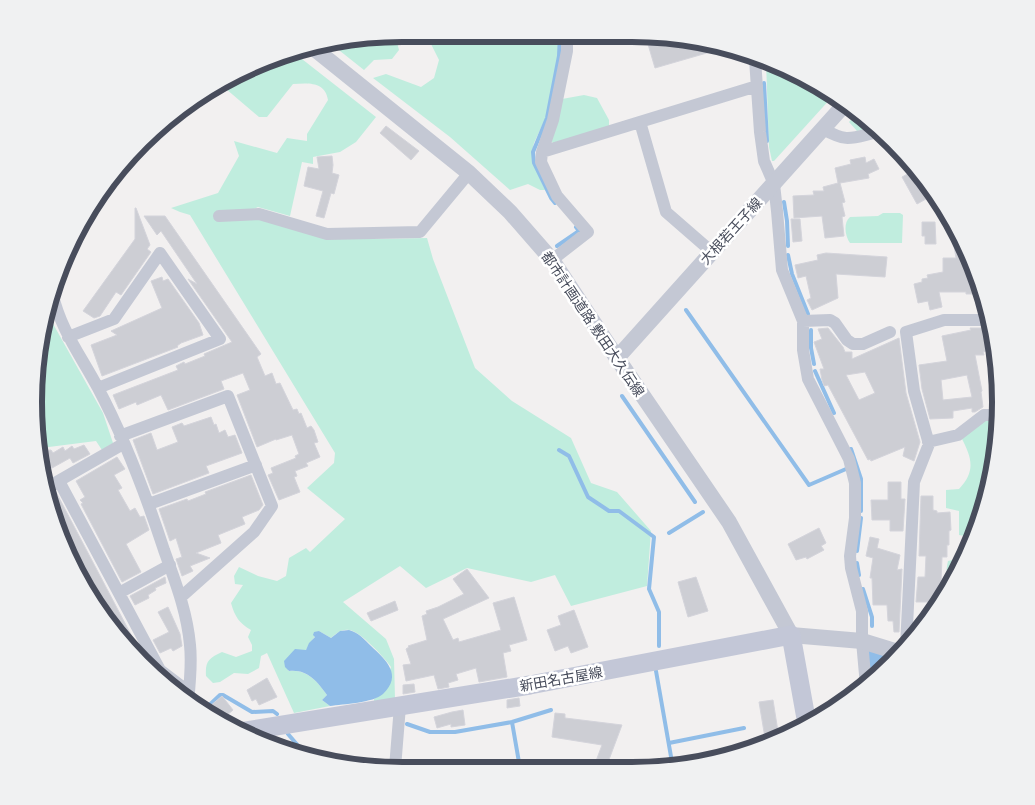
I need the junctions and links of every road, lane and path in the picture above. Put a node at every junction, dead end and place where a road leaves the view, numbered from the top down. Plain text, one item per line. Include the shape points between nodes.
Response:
1 (567, 42) edge
2 (318, 53) edge
3 (754, 64) edge
4 (758, 86) junction
5 (841, 109) edge
6 (640, 122) junction
7 (823, 129) junction
8 (872, 134) edge
9 (542, 152) junction
10 (469, 172) junction
11 (774, 184) junction
12 (219, 216) dead end
13 (712, 252) junction
14 (552, 260) junction
15 (56, 306) edge
16 (982, 318) edge
17 (803, 321) junction
18 (890, 332) dead end
19 (68, 337) junction
20 (617, 358) junction
21 (98, 388) junction
22 (992, 416) edge
23 (122, 440) junction
24 (928, 442) junction
25 (256, 465) junction
26 (53, 484) edge
27 (149, 504) junction
28 (170, 565) junction
29 (119, 593) junction
30 (180, 597) junction
31 (791, 635) junction
32 (906, 636) edge
33 (862, 641) junction
34 (893, 650) edge
35 (158, 667) edge
36 (865, 677) edge
37 (189, 692) edge
38 (400, 706) junction
39 (806, 717) edge
40 (254, 730) edge
41 (395, 762) edge

1 - 9 street via 553,120
2 - 10 street, 都市計画道路 敷田大久伝線
3 - 4 street
4 - 6 street
4 - 11 street via 764,161
5 - 7 street, 大根若王子線
6 - 9 street
6 - 13 street via 666,212
7 - 8 street via 842,139
7 - 11 street, 大根若王子線
9 - 14 street via 541,162 557,196 588,232
10 - 12 street via 420,232 327,234 258,214
10 - 14 street, 都市計画道路 敷田大久伝線
11 - 13 street, 大根若王子線
11 - 17 street via 782,270
13 - 20 street, 大根若王子線
14 - 20 street, 都市計画道路 敷田大久伝線
15 - 19 street
16 - 24 street via 944,320 906,332 914,391
17 - 18 street via 830,320 853,344 862,344
17 - 33 street via 808,379 849,459 855,483 850,556 862,611
19 - 21 street
19 - 21 street via 114,319 160,253 220,339
20 - 31 street, 都市計画道路 敷田大久伝線 via 730,522
21 - 23 street
22 - 24 street via 984,416 958,435
23 - 25 street via 228,396
23 - 26 street
23 - 27 street
24 - 32 street via 914,482
25 - 27 street
25 - 30 street via 272,506 254,532
26 - 29 street
27 - 28 street
28 - 29 street
28 - 30 street
29 - 35 street
30 - 37 street via 190,646
31 - 33 street
31 - 38 main road, 新田名古屋線 via 530,685
31 - 39 main road
33 - 34 street
33 - 36 street
38 - 40 main road, 新田名古屋線
38 - 41 street

